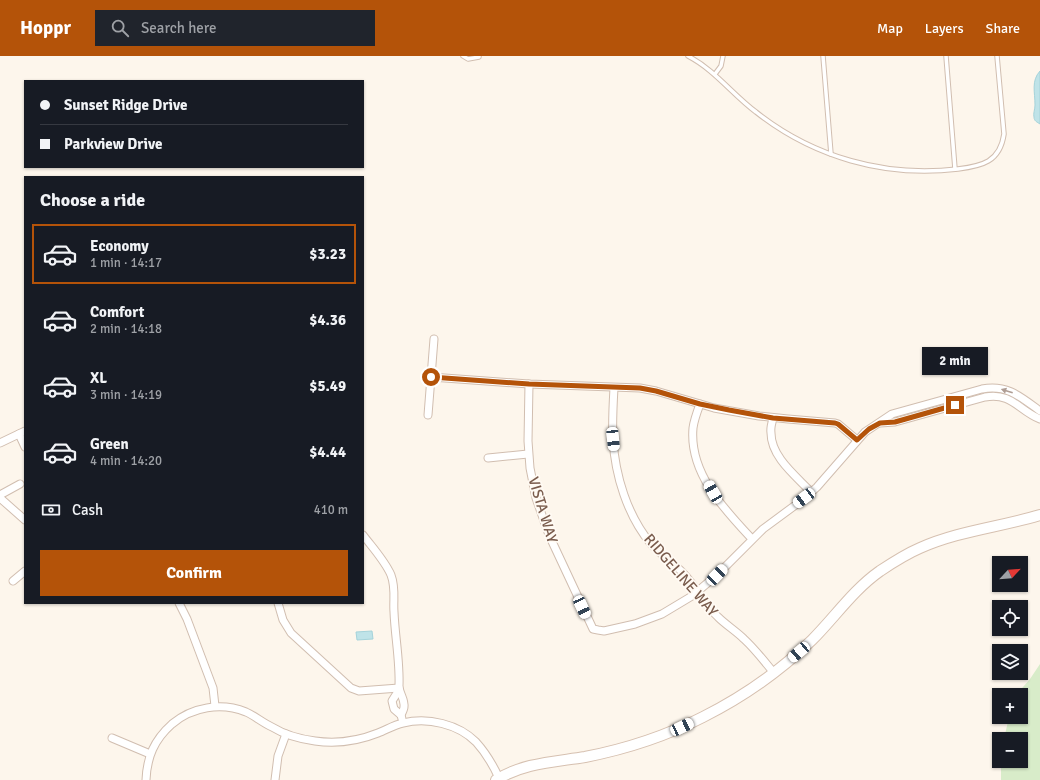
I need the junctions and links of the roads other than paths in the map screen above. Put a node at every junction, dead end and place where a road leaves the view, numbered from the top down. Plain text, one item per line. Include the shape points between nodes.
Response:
1 (463, 56) edge
2 (479, 56) edge
3 (688, 56) edge
4 (723, 56) edge
5 (823, 56) edge
6 (946, 56) edge
7 (997, 56) edge
8 (695, 58) edge
9 (715, 74) junction
10 (831, 154) junction
11 (955, 169) junction
12 (434, 339) dead end
13 (431, 377) junction
14 (529, 384) junction
15 (614, 388) junction
16 (700, 404) junction
17 (1040, 411) edge
18 (428, 415) dead end
19 (773, 418) junction
20 (1040, 419) edge
21 (880, 423) junction
22 (22, 432) edge
23 (857, 440) junction
24 (24, 442) edge
25 (0, 443) edge
26 (528, 454) junction
27 (488, 458) dead end
28 (20, 484) dead end
29 (811, 492) junction
30 (0, 495) edge
31 (0, 498) edge
32 (1040, 515) edge
33 (24, 519) edge
34 (364, 536) edge
35 (752, 539) junction
36 (24, 573) edge
37 (13, 581) dead end
38 (698, 592) junction
39 (180, 604) edge
40 (278, 604) edge
41 (774, 673) junction
42 (399, 689) junction
43 (215, 706) junction
44 (402, 719) junction
45 (286, 734) junction
46 (112, 738) dead end
47 (150, 754) junction
48 (498, 779) edge
49 (146, 780) edge
50 (275, 780) edge

1 - 2 lane via 468,59
3 - 8 lane
4 - 9 lane via 721,66
5 - 10 lane
6 - 11 lane
7 - 11 lane via 1003,141 993,157 982,164
8 - 9 lane
9 - 10 lane via 769,122 792,137
10 - 11 lane via 862,164 902,170
12 - 13 street
13 - 14 street
13 - 18 street
14 - 15 street
14 - 26 street, VISTA WAY
15 - 16 street via 648,389
15 - 38 street, RIDGELINE WAY via 614,452 620,480 632,512 650,543 679,568
16 - 19 street
16 - 35 street via 694,427 694,452 697,461 707,482 727,512
17 -> 21 street via 1009,391 992,388 892,414
19 - 23 street via 835,423
19 - 29 street via 771,433 776,453
20 - 21 street via 1008,399 994,396 895,422
21 - 23 street
22 - 24 street
22 - 25 street
23 - 29 street
26 - 27 street
26 - 38 street, VISTA WAY via 536,498 543,518 593,628 610,630 644,621 669,610
28 - 30 street
29 - 35 street
31 - 33 street
32 - 41 main road via 945,538 895,561 863,586 812,639
34 - 42 street via 386,565 393,580
35 - 38 street
36 - 37 street
38 - 41 street, RIDGELINE WAY via 717,616 751,645
39 - 43 street via 213,688
40 - 42 street via 283,620 291,633 351,688 358,691
41 - 48 main road via 741,696 668,733 585,757 530,766
42 - 44 street via 404,700
42 - 44 street via 392,701
43 - 45 street via 245,711
43 - 47 street via 192,712 176,721 162,734
44 - 45 street via 369,736 349,741 315,741
44 - 48 street via 430,721 458,730 475,741 489,759
45 - 50 street via 278,756
46 - 47 street
47 - 49 street

